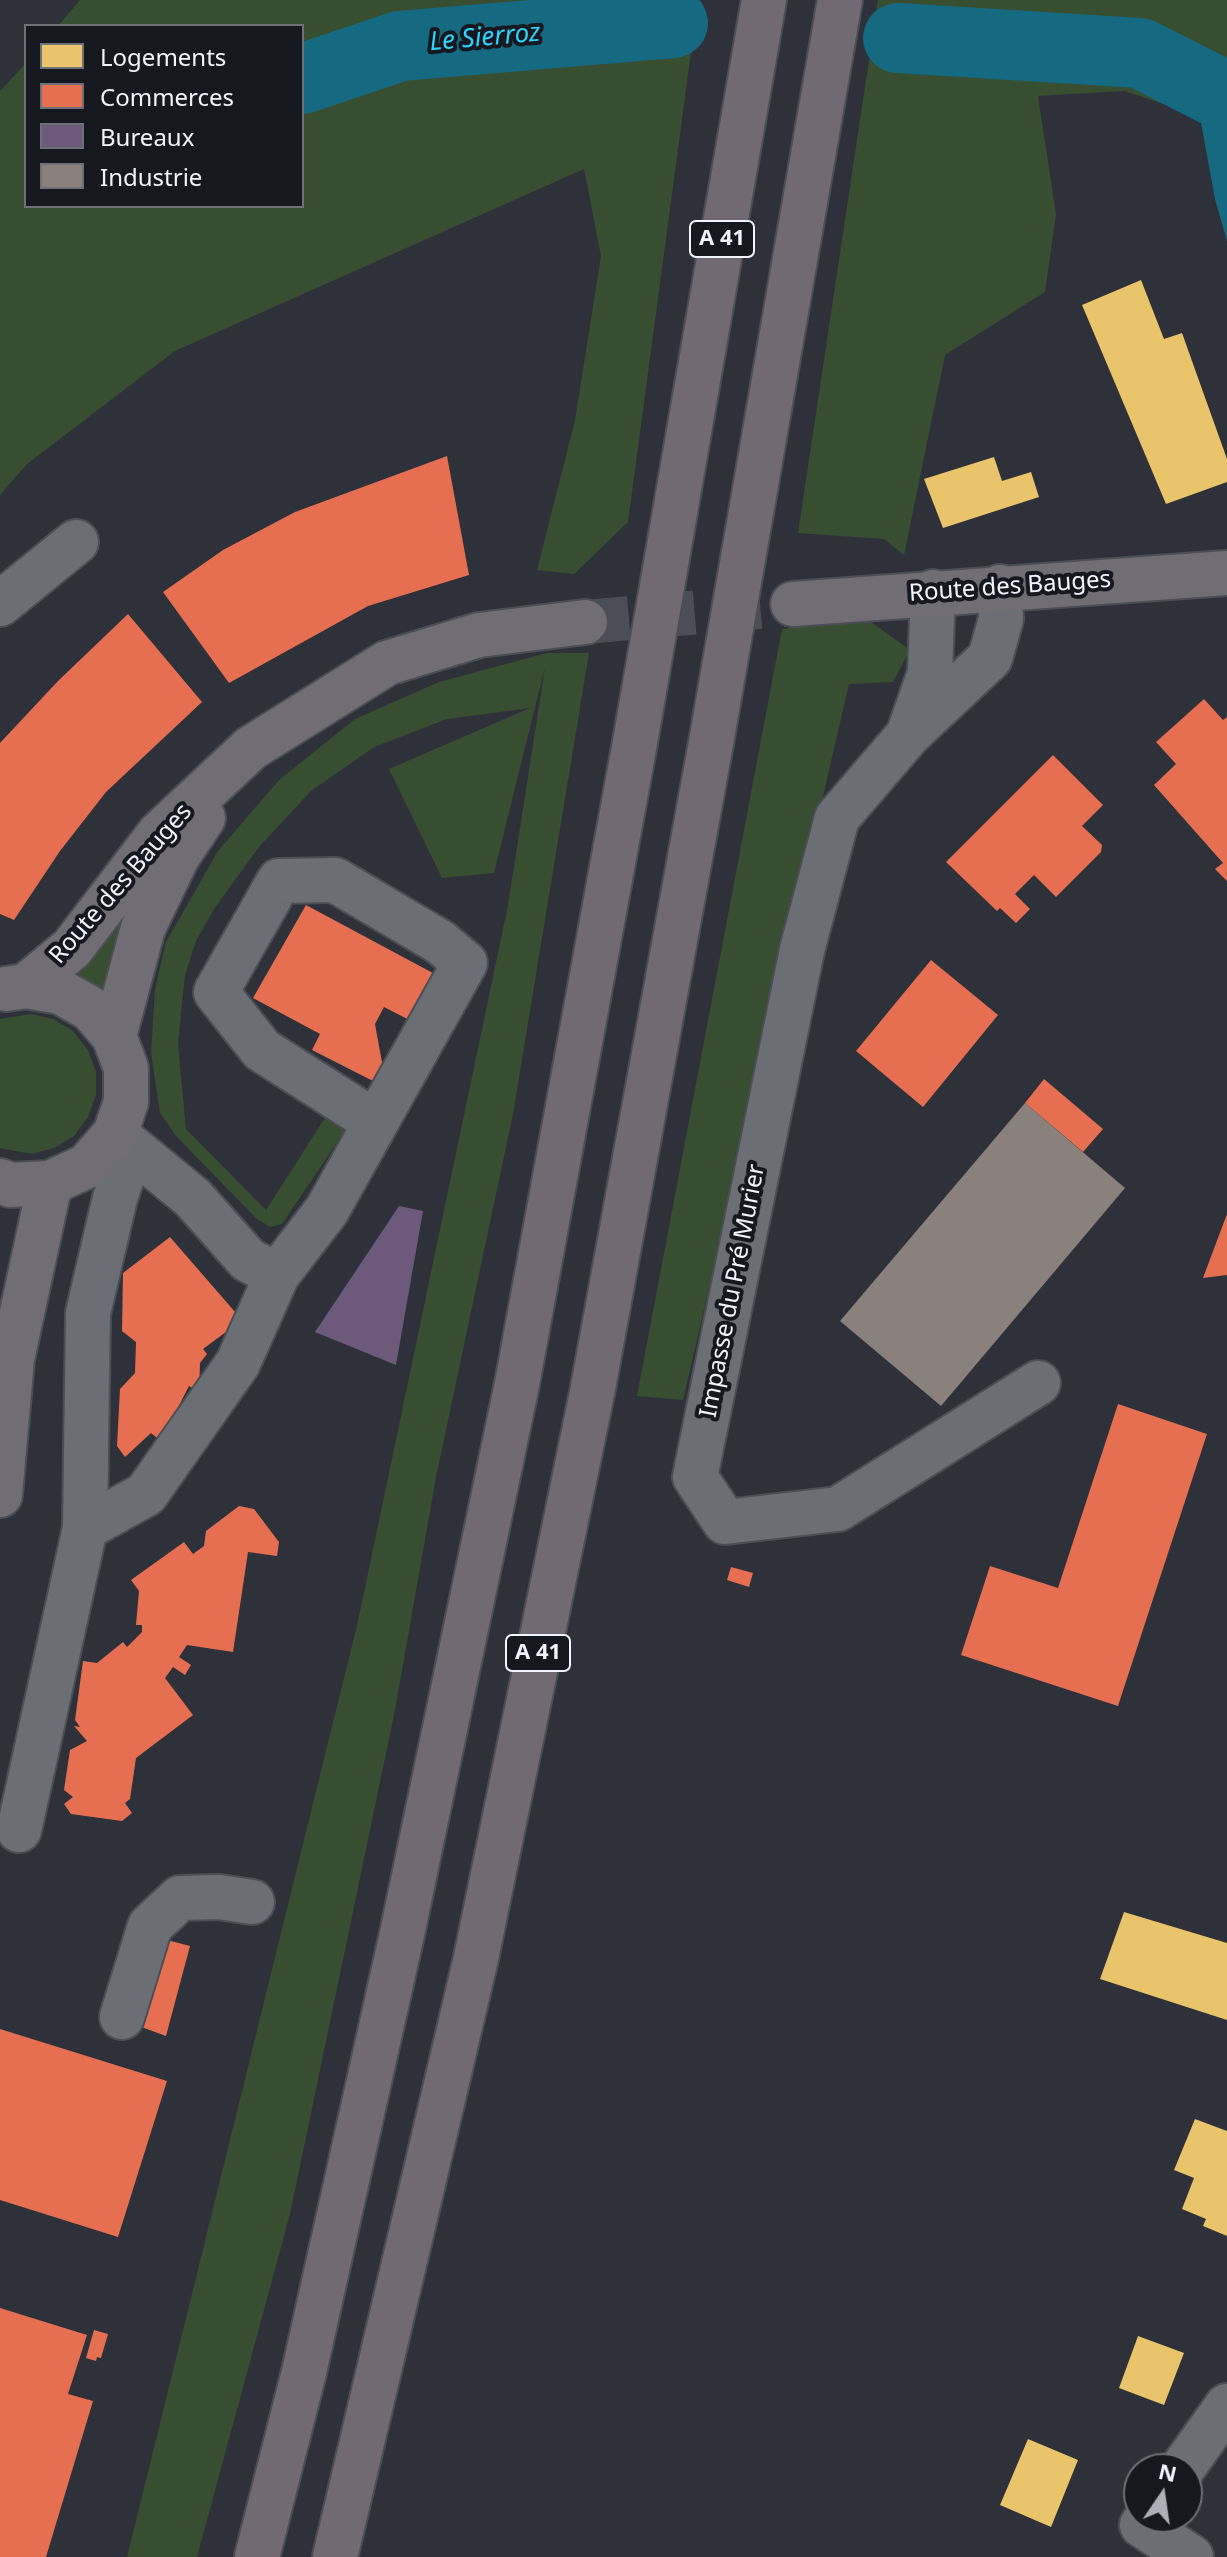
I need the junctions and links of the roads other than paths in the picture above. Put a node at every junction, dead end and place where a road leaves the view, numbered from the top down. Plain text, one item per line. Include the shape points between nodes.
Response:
1 (764, 0) edge
2 (840, 0) edge
3 (62, 554) dead end
4 (1227, 573) edge
5 (1000, 587) junction
6 (933, 592) junction
7 (0, 604) edge
8 (793, 604) tunnel mouth
9 (585, 622) tunnel mouth
10 (909, 734) junction
11 (251, 748) junction
12 (13, 988) edge
13 (114, 1036) junction
14 (375, 1122) junction
15 (124, 1141) junction
16 (0, 1181) edge
17 (50, 1183) junction
18 (277, 1275) junction
19 (1038, 1383) dead end
20 (0, 1495) edge
21 (85, 1528) junction
22 (19, 1830) dead end
23 (252, 1902) dead end
24 (122, 2017) dead end
25 (1227, 2406) edge
26 (1193, 2453) edge
27 (1137, 2533) edge
28 (257, 2557) edge
29 (335, 2557) edge
30 (1191, 2557) edge

1 - 28 highway, A 41 via 517,1384 402,1934
2 - 29 highway, A 41 via 593,1388 476,1958
3 - 7 street
4 - 5 main road, Route des Bauges
5 - 6 main road, Route des Bauges
5 - 10 street, Impasse du Pré Murier via 1001,619 990,658
6 - 8 main road, Route des Bauges
6 - 10 street, Impasse du Pré Murier via 930,673
9 - 11 main road, Route des Bauges via 479,635 387,663
10 - 19 street, Impasse du Pré Murier via 837,818 802,950 695,1477 725,1522 838,1509
11 - 12 main road, Route des Bauges via 159,834 72,948
11 - 13 main road, Route des Bauges via 177,857 143,928
12 - 13 main road via 61,992 91,1009
13 - 15 main road via 126,1068
14 - 14 street via 262,1050 216,992 279,881 335,880 440,942 465,963
14 - 18 street via 327,1210
15 - 17 main road
15 - 18 street via 193,1198 248,1260
15 - 21 street via 88,1313
16 - 17 main road
17 - 20 main road via 12,1359
18 - 21 street via 238,1363 146,1494
21 - 22 street
23 - 24 street via 180,1898 150,1926
25 - 26 street
27 - 30 street

